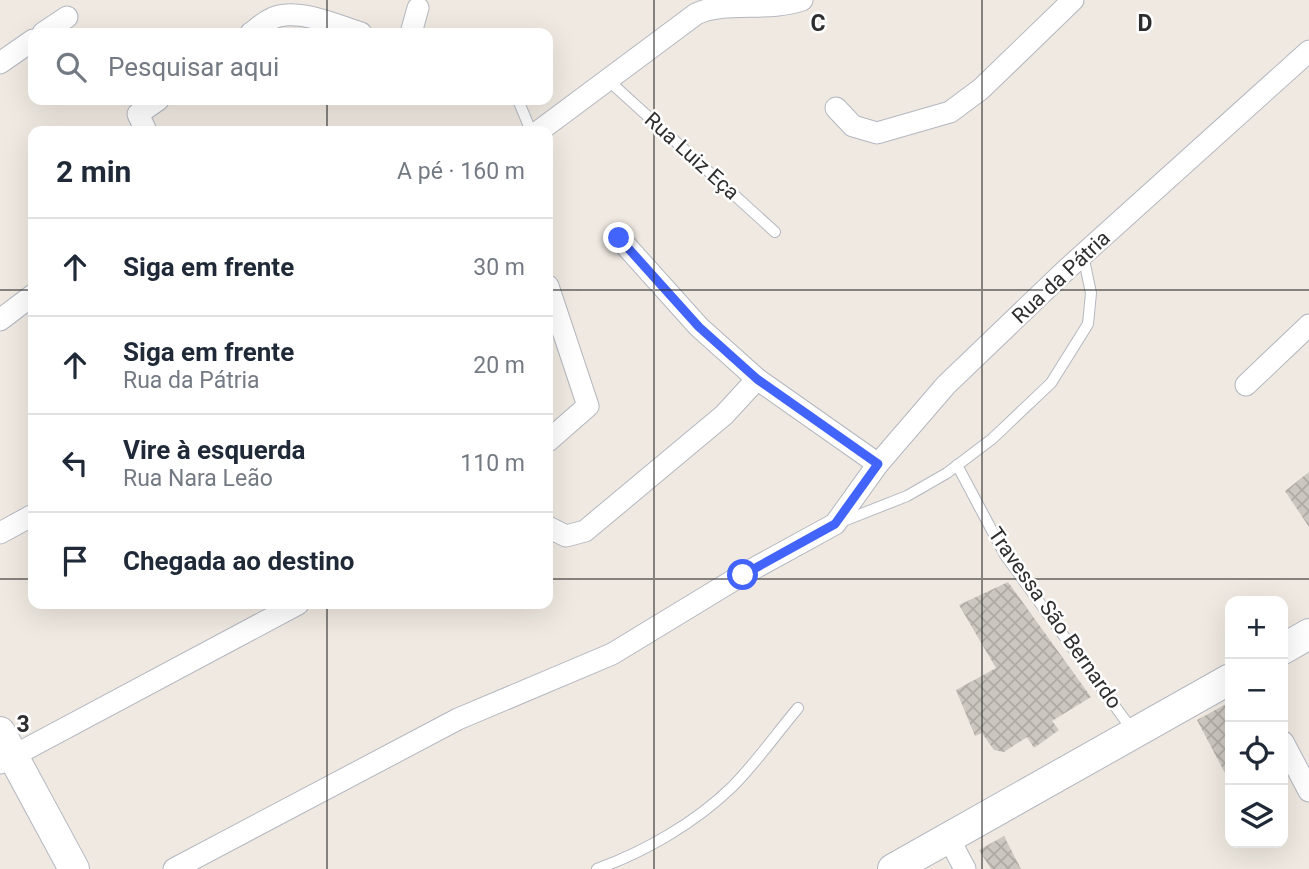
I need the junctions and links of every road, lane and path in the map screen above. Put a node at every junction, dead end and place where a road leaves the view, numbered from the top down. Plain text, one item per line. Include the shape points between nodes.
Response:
1 (802, 0) edge
2 (1073, 0) edge
3 (695, 7) edge
4 (418, 8) dead end
5 (67, 17) dead end
6 (50, 28) edge
7 (258, 28) edge
8 (340, 28) edge
9 (412, 28) edge
10 (28, 43) edge
11 (1309, 51) edge
12 (0, 63) edge
13 (609, 80) junction
14 (151, 105) edge
15 (520, 105) edge
16 (836, 108) dead end
17 (144, 126) edge
18 (529, 126) edge
19 (546, 126) edge
20 (775, 232) dead end
21 (619, 238) dead end
22 (1083, 255) junction
23 (28, 299) edge
24 (553, 301) edge
25 (0, 320) edge
26 (1309, 325) edge
27 (757, 379) junction
28 (1246, 385) dead end
29 (553, 437) edge
30 (878, 464) junction
31 (957, 465) junction
32 (28, 518) edge
33 (835, 524) junction
34 (553, 530) edge
35 (0, 533) edge
36 (288, 609) edge
37 (1309, 634) edge
38 (1288, 646) edge
39 (1225, 682) edge
40 (798, 708) dead end
41 (1135, 733) junction
42 (4, 750) edge
43 (1288, 752) edge
44 (1309, 791) edge
45 (948, 837) junction
46 (74, 869) edge
47 (174, 869) edge
48 (597, 869) edge
49 (893, 869) edge
50 (965, 869) edge

1 - 3 street via 769,8
2 - 16 street via 981,89 950,112 877,133 853,126
3 - 13 street
4 - 9 street
5 - 6 street
7 - 8 street via 285,15
10 - 12 street
11 - 22 street, Rua da Pátria
13 - 19 street
13 - 20 lane, Rua Luiz Eça
14 - 17 street via 138,114
15 - 18 lane
21 - 27 street via 699,327
22 - 30 street, Rua da Pátria via 946,386
22 - 31 lane via 1091,293 1088,324 1051,383
23 - 25 street
24 - 29 street via 589,406
26 - 28 street
27 - 30 street
27 - 34 street via 724,415 585,531 566,536
30 - 33 street, Rua da Pátria
31 - 33 lane via 907,496
31 - 41 lane, Travessa São Bernardo via 1005,555
32 - 35 street
33 - 47 street via 612,654 458,719
36 - 42 street
37 - 38 main road
39 - 41 main road
40 - 48 lane via 732,787 703,811 628,858
41 - 45 main road
42 - 46 main road
43 - 44 street
45 - 49 main road
45 - 50 street

